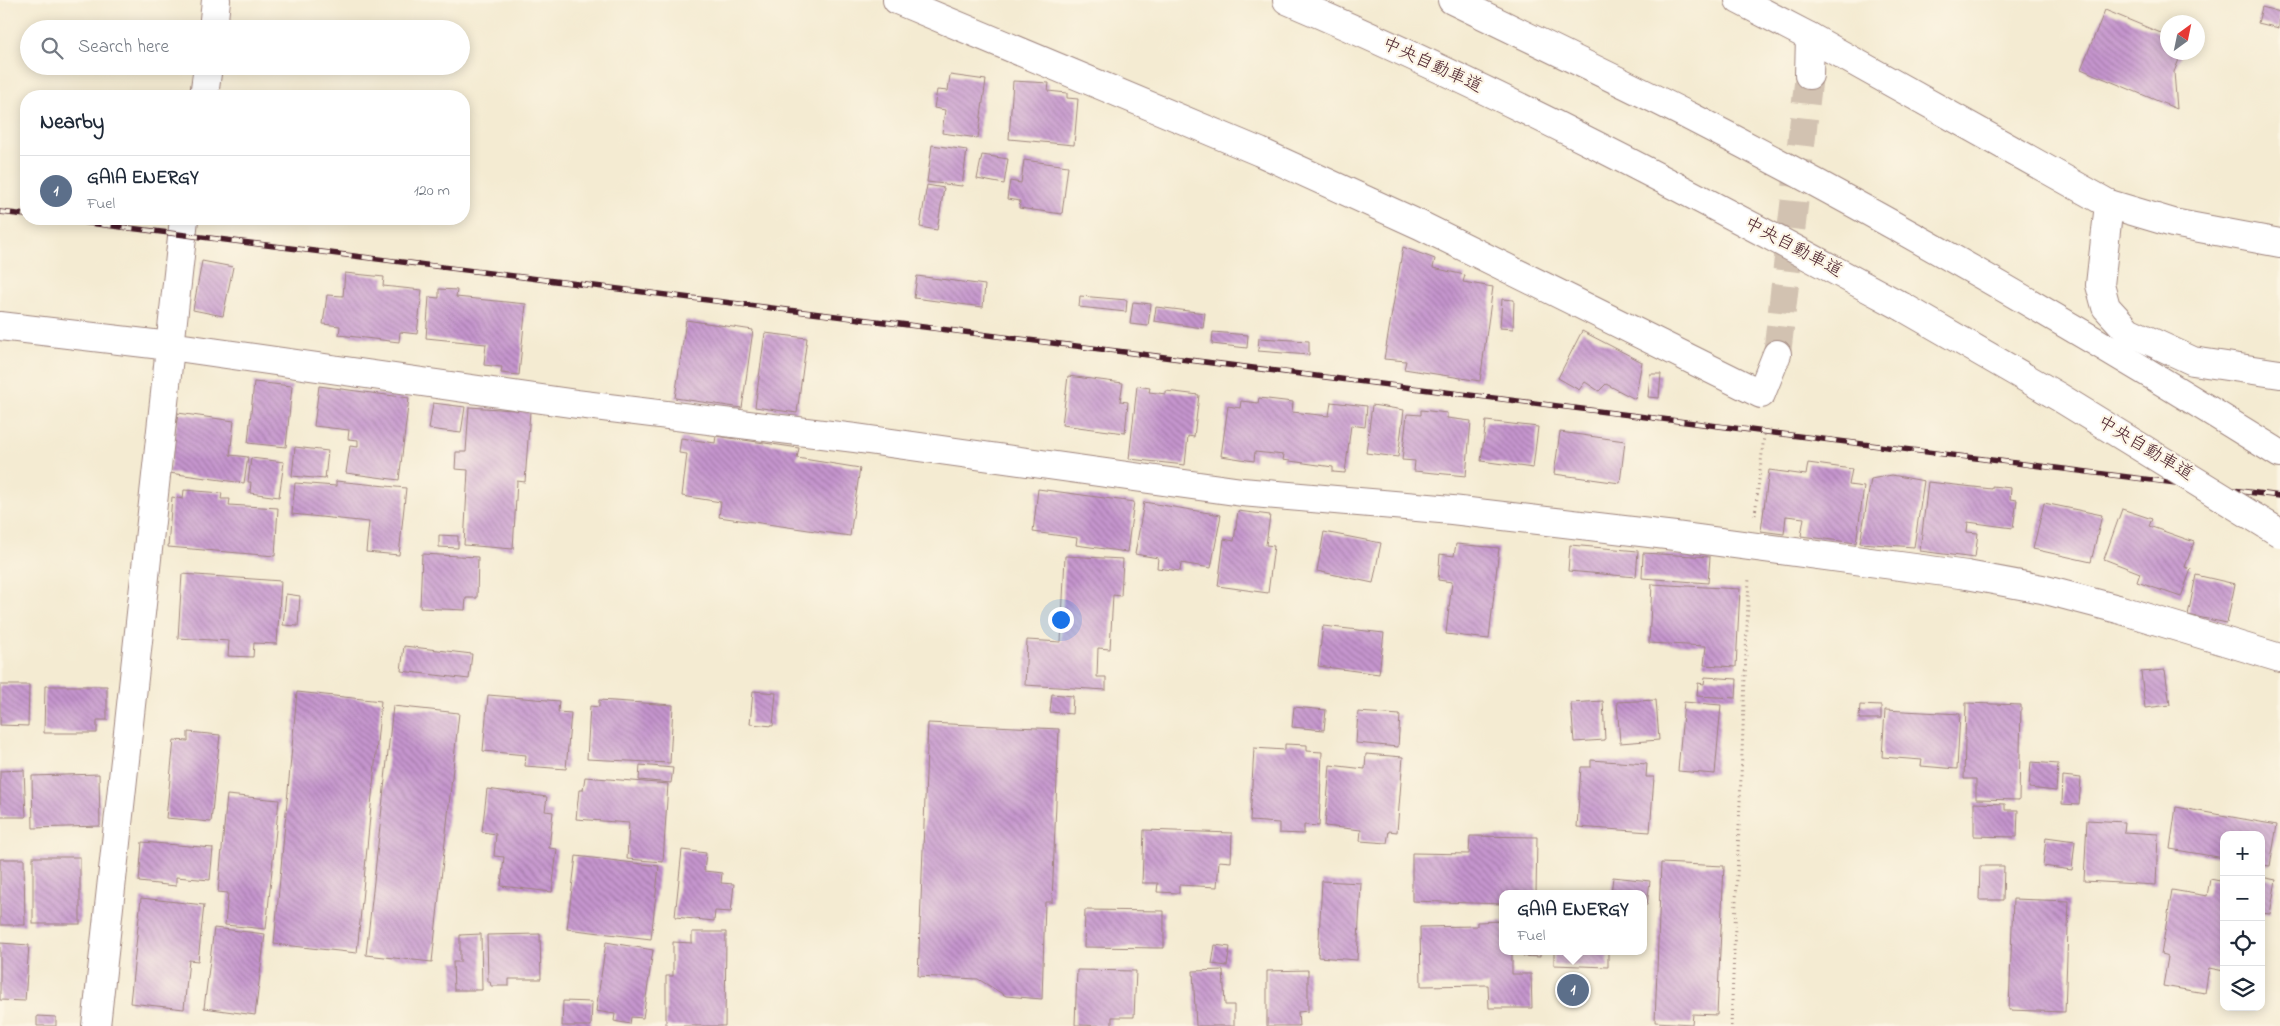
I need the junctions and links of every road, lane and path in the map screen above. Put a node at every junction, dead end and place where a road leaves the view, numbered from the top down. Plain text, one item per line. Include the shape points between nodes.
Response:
1 (216, 0) edge
2 (897, 0) edge
3 (1287, 0) edge
4 (1452, 0) edge
5 (1739, 0) edge
6 (213, 20) edge
7 (1810, 37) junction
8 (207, 75) edge
9 (1809, 75) tunnel mouth
10 (205, 90) edge
11 (2109, 204) junction
12 (183, 225) edge
13 (2280, 243) edge
14 (0, 326) edge
15 (170, 346) junction
16 (1778, 354) tunnel mouth
17 (2280, 374) edge
18 (1761, 394) junction
19 (2280, 454) edge
20 (2280, 533) edge
21 (1751, 546) junction
22 (2280, 658) edge
23 (96, 1026) edge
24 (1731, 1026) edge

1 - 6 main road
2 - 18 main road via 1260,152 1420,225
3 - 20 main road, 中央自動車道, bridge via 1526,110 1737,218 2059,397
4 - 19 main road via 1691,117 1930,246
5 - 7 main road
7 - 9 main road
7 - 11 main road
8 - 10 main road
11 - 13 main road via 2173,223
11 - 17 main road via 2100,285 2106,307 2128,331 2193,361
12 - 15 main road
14 - 15 main road
15 - 21 main road via 577,404 855,438 1242,492 1452,510
15 - 23 main road
16 - 18 main road
18 - 21 path via 1765,432
21 - 22 main road via 2042,588
21 - 24 path

